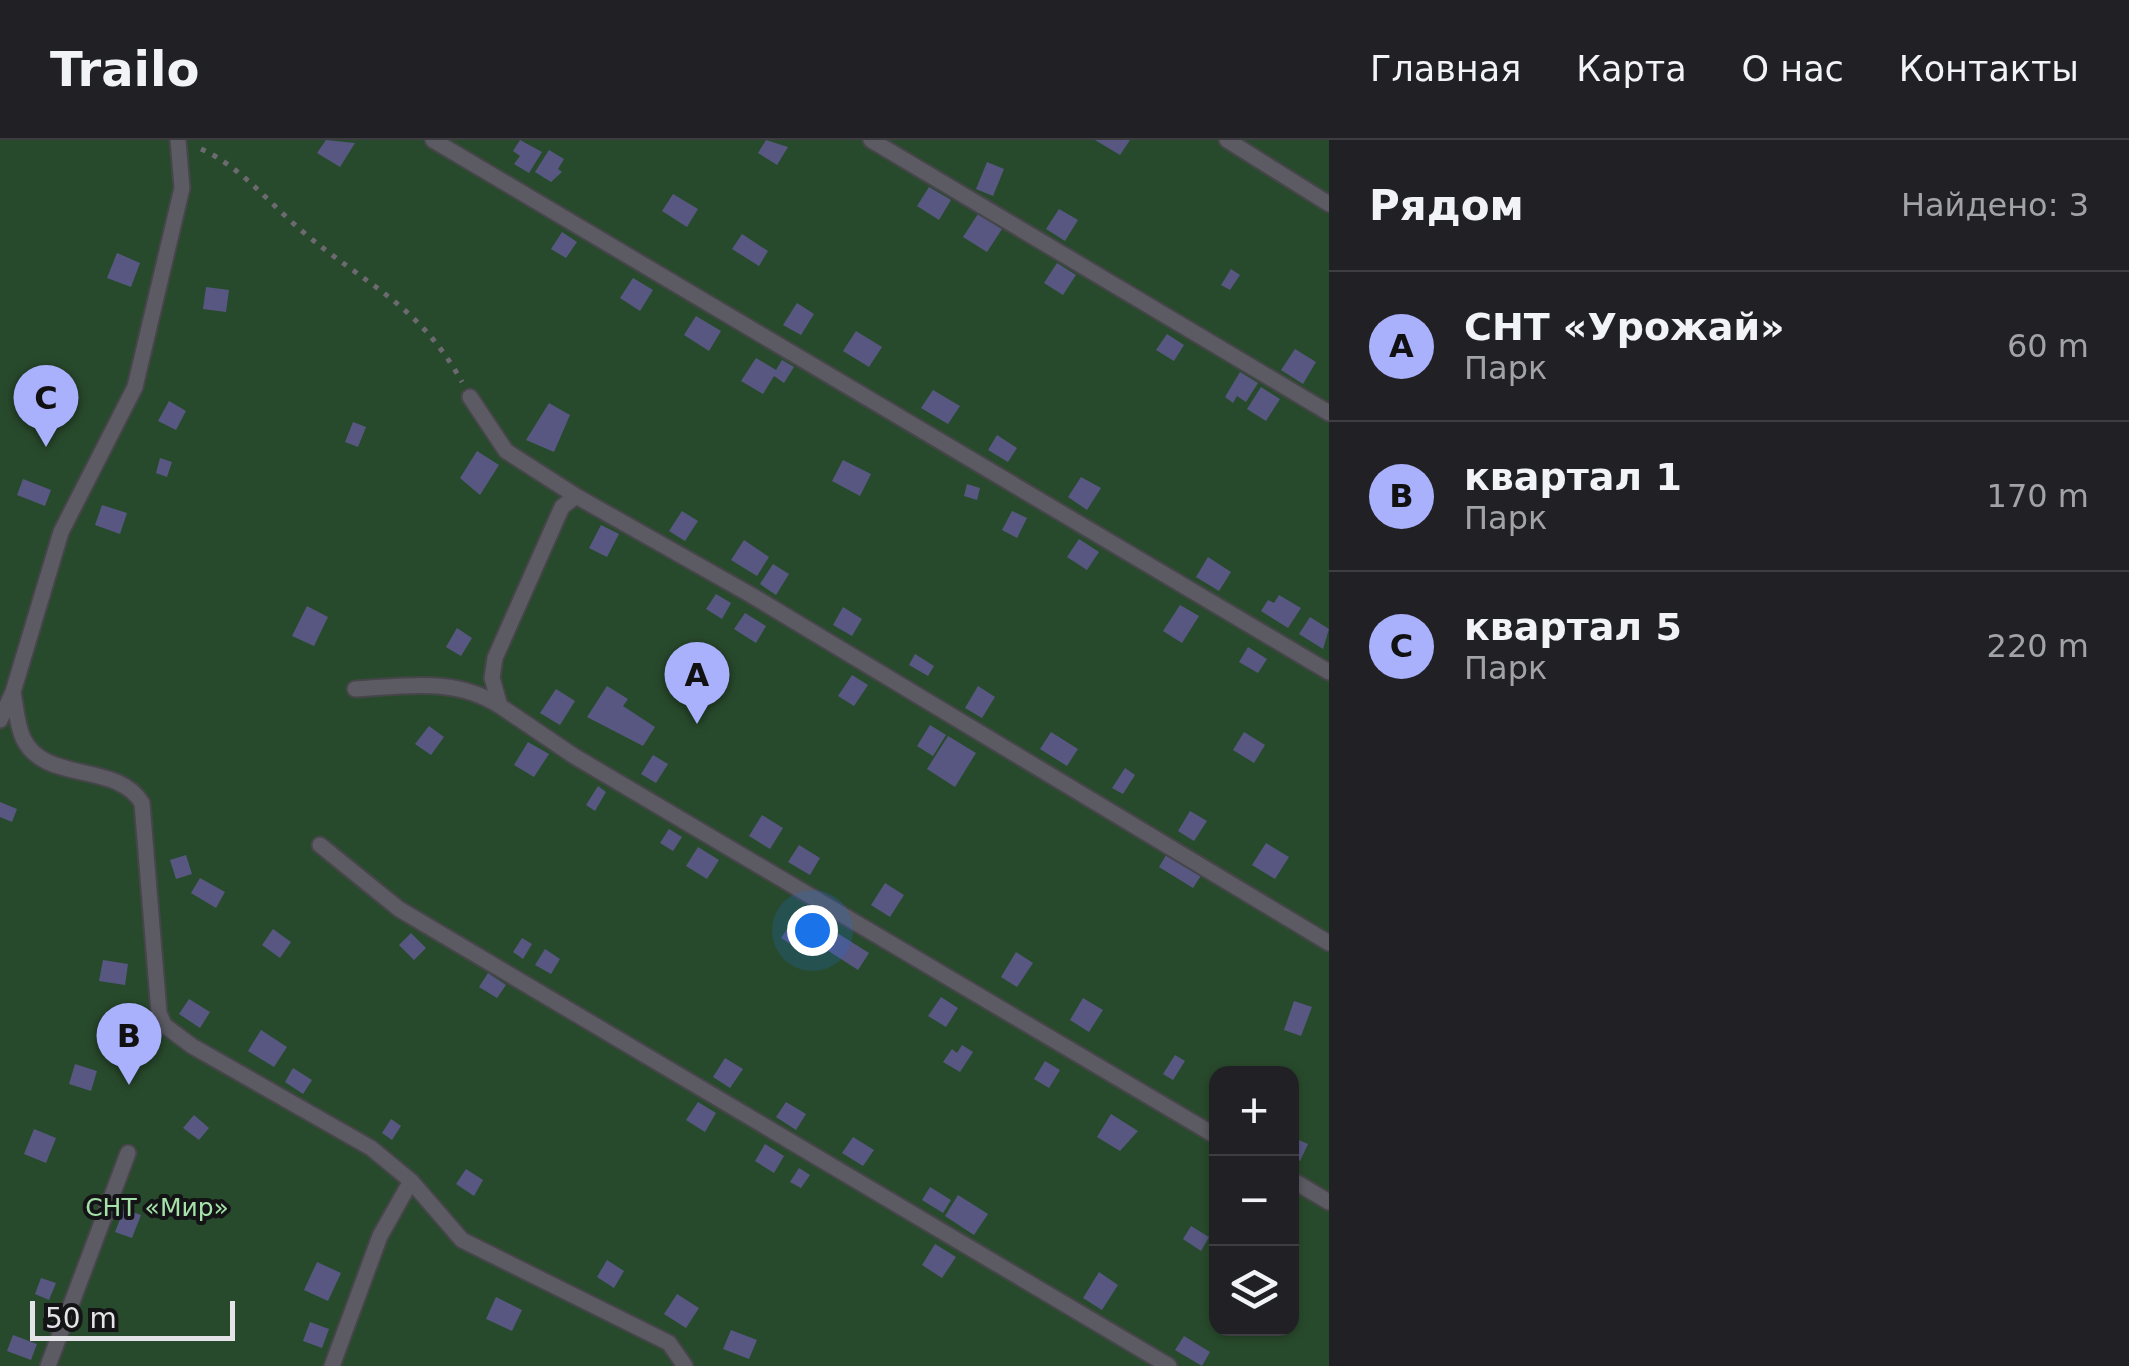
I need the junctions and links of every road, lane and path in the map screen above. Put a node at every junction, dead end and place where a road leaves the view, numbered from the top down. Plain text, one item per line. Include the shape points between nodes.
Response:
1 (433, 140) edge
2 (871, 140) edge
3 (1227, 140) edge
4 (186, 143) edge
5 (1329, 204) edge
6 (470, 397) joint
7 (1329, 412) edge
8 (576, 496) junction
9 (1329, 672) edge
10 (355, 689) dead end
11 (13, 692) junction
12 (500, 706) junction
13 (0, 720) edge
14 (320, 845) dead end
15 (1329, 942) edge
16 (1209, 1132) edge
17 (128, 1153) dead end
18 (411, 1181) junction
19 (1299, 1184) edge
20 (1329, 1202) edge
21 (48, 1366) edge
22 (332, 1366) edge
23 (685, 1366) edge
24 (1169, 1366) edge

1 - 9 lane
2 - 7 lane
3 - 5 lane
4 - 6 path via 222,158 305,234 418,319
4 - 11 lane via 178,215 135,387 61,532
6 - 8 lane via 506,452
8 - 12 lane via 562,507 494,658
8 - 15 lane
10 - 12 lane via 426,684 475,690
11 - 13 lane
11 - 18 lane via 22,736 44,761 131,789 142,803 164,1024 371,1148
12 - 16 lane
14 - 24 lane via 400,908
17 - 21 lane
18 - 22 lane via 380,1236
18 - 23 lane via 462,1240 669,1343
19 - 20 lane

